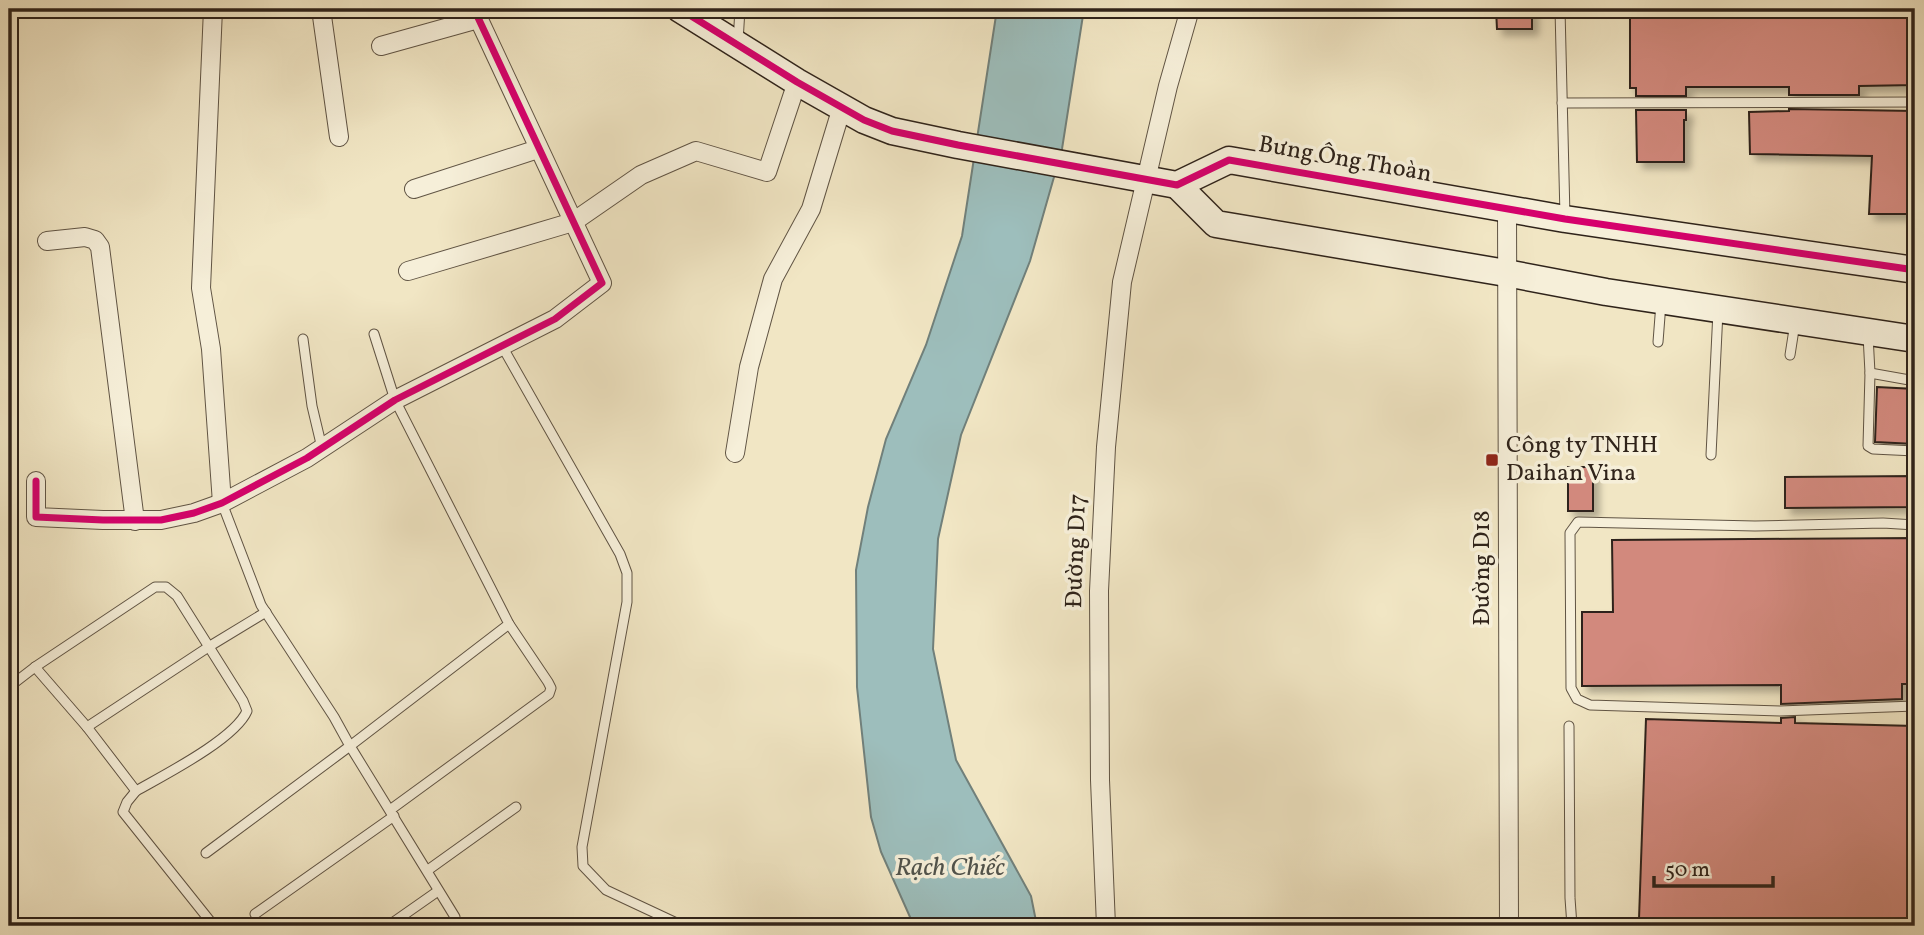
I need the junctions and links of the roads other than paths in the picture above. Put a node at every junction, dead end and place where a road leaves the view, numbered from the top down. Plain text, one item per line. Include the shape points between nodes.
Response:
1 (213, 9) edge
2 (321, 9) edge
3 (680, 9) edge
4 (740, 9) edge
5 (1189, 9) edge
6 (1560, 9) edge
7 (476, 14) edge
8 (381, 46) dead end
9 (738, 46) junction
10 (797, 82) junction
11 (1915, 102) edge
12 (1562, 103) junction
13 (842, 107) junction
14 (339, 137) dead end
15 (538, 149) junction
16 (1145, 180) junction
17 (1177, 185) junction
18 (414, 189) dead end
19 (1507, 209) junction
20 (1565, 219) junction
21 (573, 222) junction
22 (47, 241) dead end
23 (1915, 270) edge
24 (408, 271) dead end
25 (1506, 273) junction
26 (1661, 301) junction
27 (1718, 310) junction
28 (1795, 321) junction
29 (1868, 332) junction
30 (374, 334) dead end
31 (303, 339) dead end
32 (1915, 340) edge
33 (1658, 342) dead end
34 (502, 346) junction
35 (1790, 355) dead end
36 (1870, 373) junction
37 (1915, 381) edge
38 (395, 400) junction
39 (322, 448) junction
40 (1915, 451) edge
41 (735, 453) dead end
42 (1712, 455) dead end
43 (36, 481) dead end
44 (222, 503) junction
45 (135, 521) junction
46 (1915, 525) edge
47 (266, 612) junction
48 (509, 624) junction
49 (210, 646) junction
50 (35, 667) junction
51 (9, 687) edge
52 (1915, 706) edge
53 (1569, 726) dead end
54 (87, 727) junction
55 (350, 746) junction
56 (136, 792) junction
57 (516, 807) dead end
58 (392, 813) junction
59 (206, 853) dead end
60 (428, 870) junction
61 (438, 891) junction
62 (255, 914) dead end
63 (455, 917) dead end
64 (214, 926) edge
65 (388, 926) edge
66 (683, 926) edge
67 (1106, 926) edge
68 (1509, 926) edge
69 (1572, 926) edge

1 - 44 street via 201,288 211,349
2 - 14 street
3 - 9 street
4 - 9 lane
5 - 16 street, Đường D17
6 - 12 lane
7 - 8 street
7 - 15 street
9 - 10 street
10 - 13 street
10 - 21 street via 767,172 696,151 641,175
11 - 12 lane
12 - 20 lane
13 - 16 street via 892,131
13 - 41 street via 811,209 772,279 749,367
15 - 18 street
15 - 21 street
16 - 17 street
16 - 67 street, Đường D17 via 1122,282 1106,447 1099,591
17 - 19 street, Bưng Ông Thoàn via 1229,160
17 - 25 street via 1216,224
19 - 20 street, Bưng Ông Thoàn
19 - 25 street, Đường D18
20 - 23 street, Bưng Ông Thoàn
21 - 24 street
21 - 34 street via 602,283 555,319
22 - 45 street via 85,237 100,247
25 - 26 street
25 - 68 street, Đường D18
26 - 27 street
26 - 33 lane
27 - 28 street
27 - 42 lane
28 - 29 street
28 - 35 lane
29 - 32 street
29 - 36 lane
30 - 38 lane
31 - 39 lane
34 - 38 street
34 - 66 lane via 627,573 626,602 582,848 583,866 606,890
36 - 37 lane
36 - 40 lane via 1868,446
38 - 39 street
38 - 48 lane
39 - 44 street
43 - 45 street via 36,517
44 - 45 street via 161,520
44 - 47 lane
46 - 52 lane via 1578,522 1570,533 1571,688 1577,699 1590,705 1780,711
47 - 49 lane
47 - 55 lane
48 - 55 lane
48 - 58 lane via 548,682 549,694
49 - 50 lane via 177,596 166,587 155,587
49 - 54 lane
49 - 56 lane via 243,701 247,711 243,720 212,746
50 - 51 lane
50 - 54 lane
53 - 69 lane
54 - 56 lane
55 - 58 lane
55 - 59 lane
56 - 64 lane via 123,812
57 - 60 lane
58 - 60 lane
58 - 62 lane
60 - 61 lane
61 - 63 lane
61 - 65 lane

